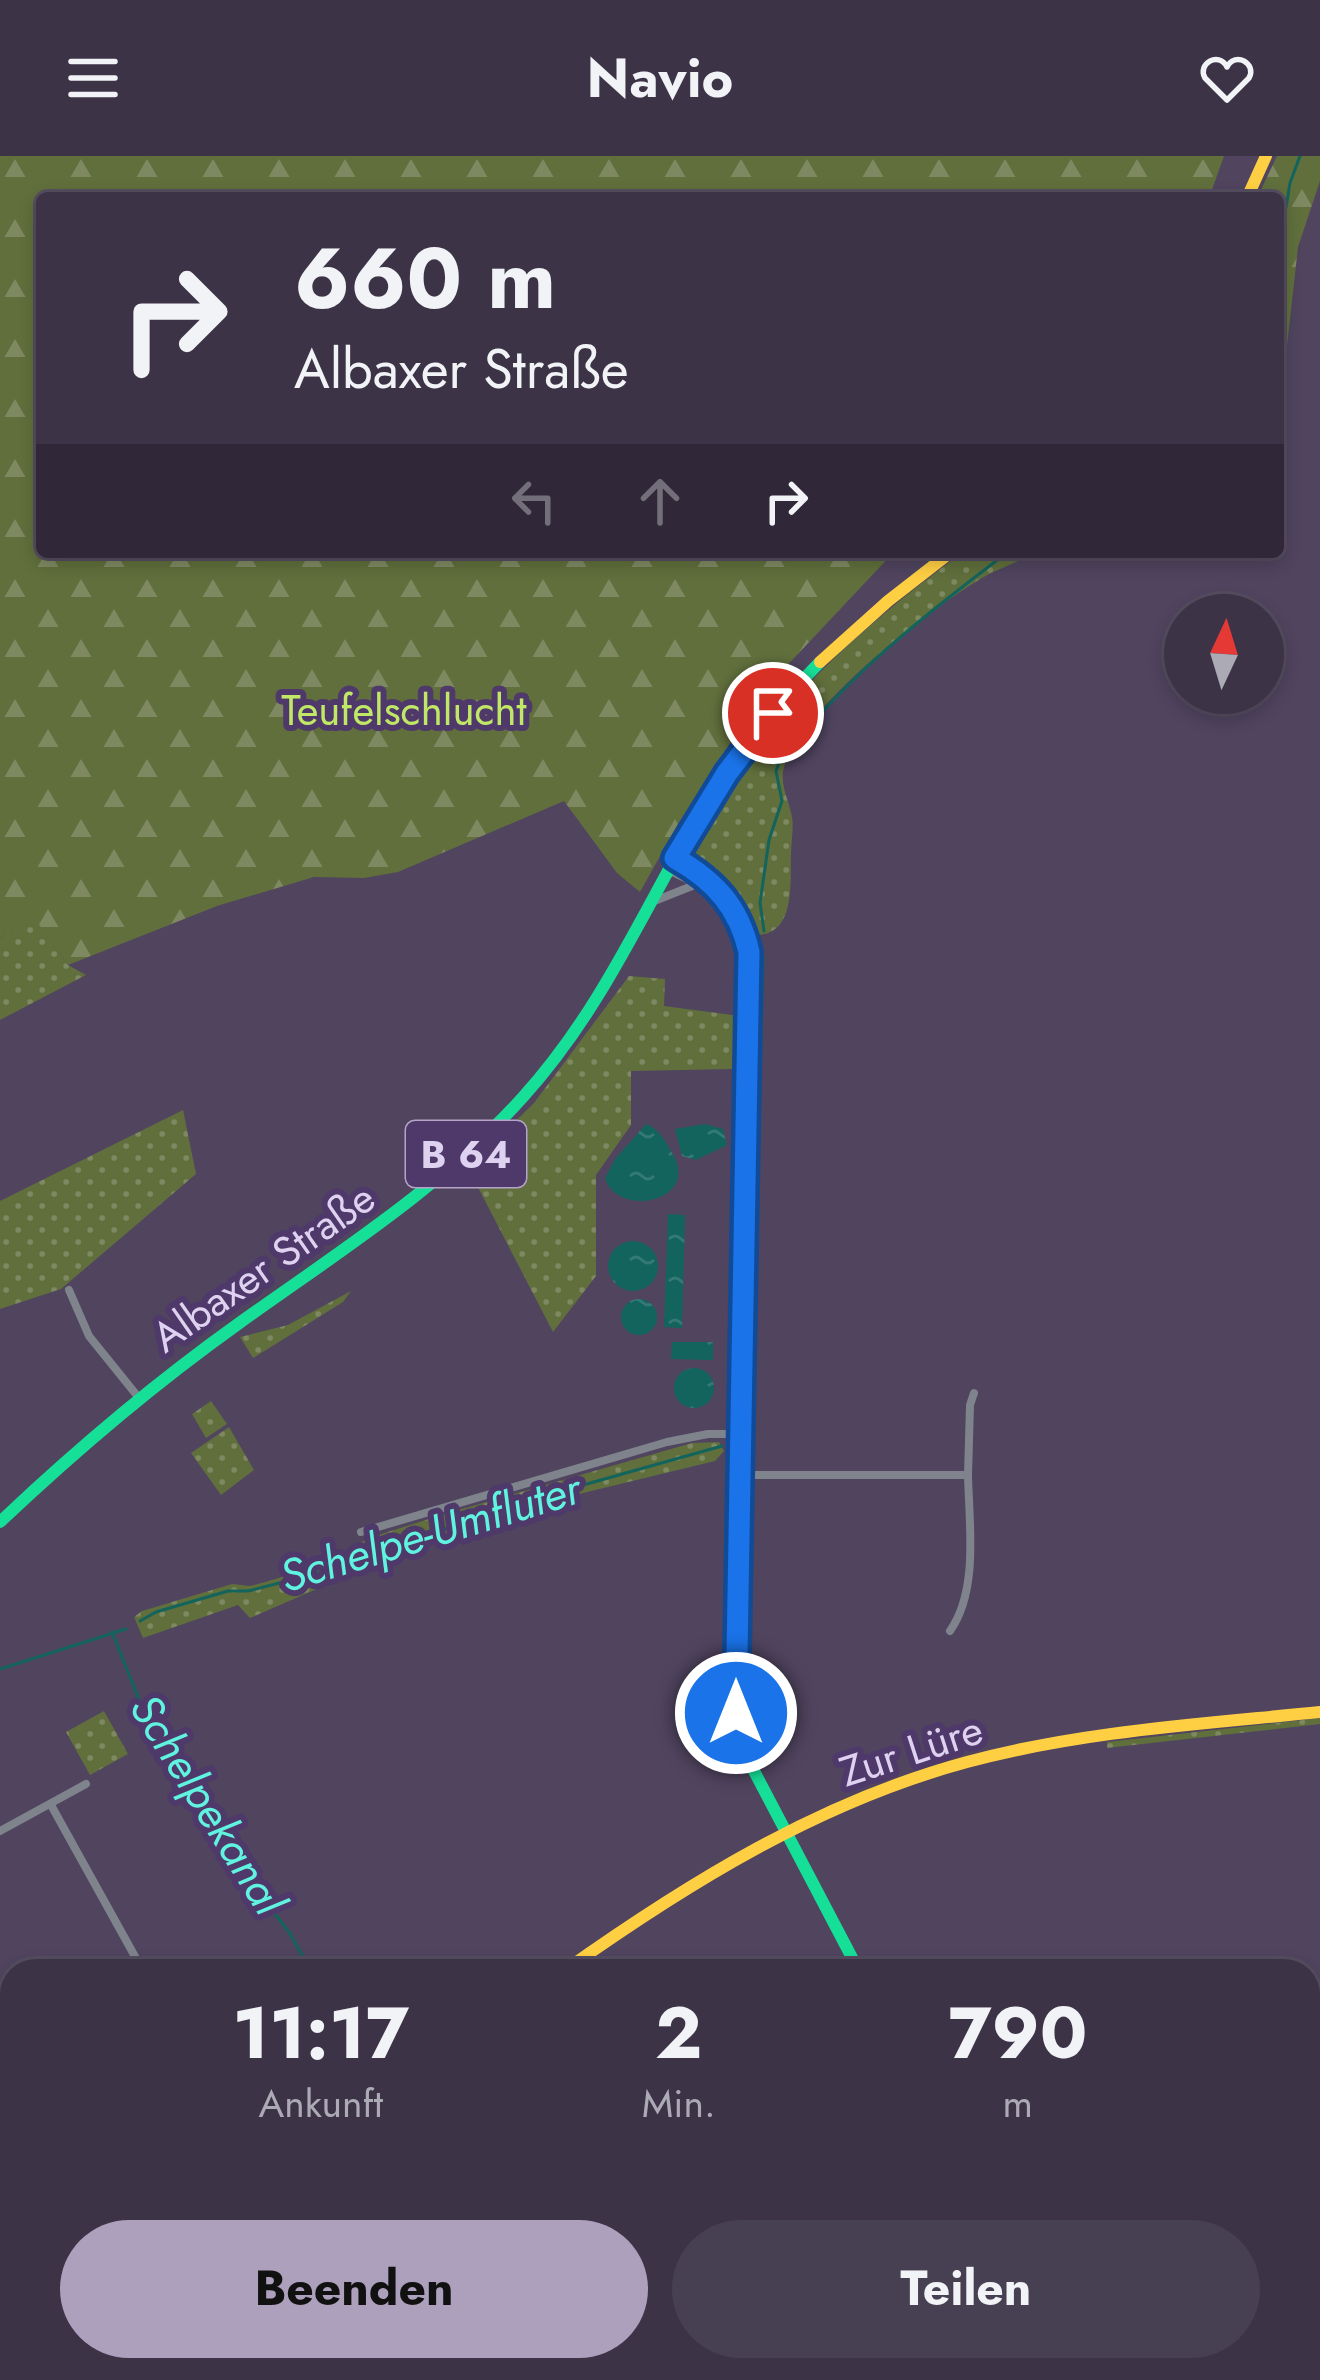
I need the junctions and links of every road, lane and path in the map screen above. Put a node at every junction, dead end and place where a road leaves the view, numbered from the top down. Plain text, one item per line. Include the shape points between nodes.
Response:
1 (1266, 156) edge
2 (1250, 192) edge
3 (943, 558) edge
4 (672, 864) junction
5 (698, 884) junction
6 (730, 902) junction
7 (652, 905) junction
8 (69, 1290) dead end
9 (974, 1393) dead end
10 (139, 1398) junction
11 (738, 1434) junction
12 (738, 1475) junction
13 (968, 1475) junction
14 (0, 1522) edge
15 (361, 1532) dead end
16 (950, 1631) dead end
17 (1320, 1712) edge
18 (86, 1784) dead end
19 (51, 1805) junction
20 (0, 1831) edge
21 (785, 1833) junction
22 (136, 1959) edge
23 (581, 1959) edge
24 (853, 1959) edge

1 - 2 street
3 - 4 street, Albaxer Straße / B 64 via 798,684 727,773
4 - 5 street
4 - 6 street
4 - 7 street, Albaxer Straße / B 64
5 - 6 street
5 - 7 street
6 - 11 street via 749,952
7 - 10 street, Albaxer Straße / B 64 via 572,1037 478,1143 397,1212
8 - 10 street via 89,1336
9 - 13 street
10 - 14 street, Albaxer Straße / B 64
11 - 12 street
11 - 15 street via 667,1442
12 - 13 street
12 - 21 street via 736,1713 742,1746
13 - 16 street via 968,1573 961,1616
17 - 21 street, Zur Lüre via 973,1760
18 - 19 street
19 - 20 street
19 - 22 street
21 - 23 street, Zur Lüre
21 - 24 street

